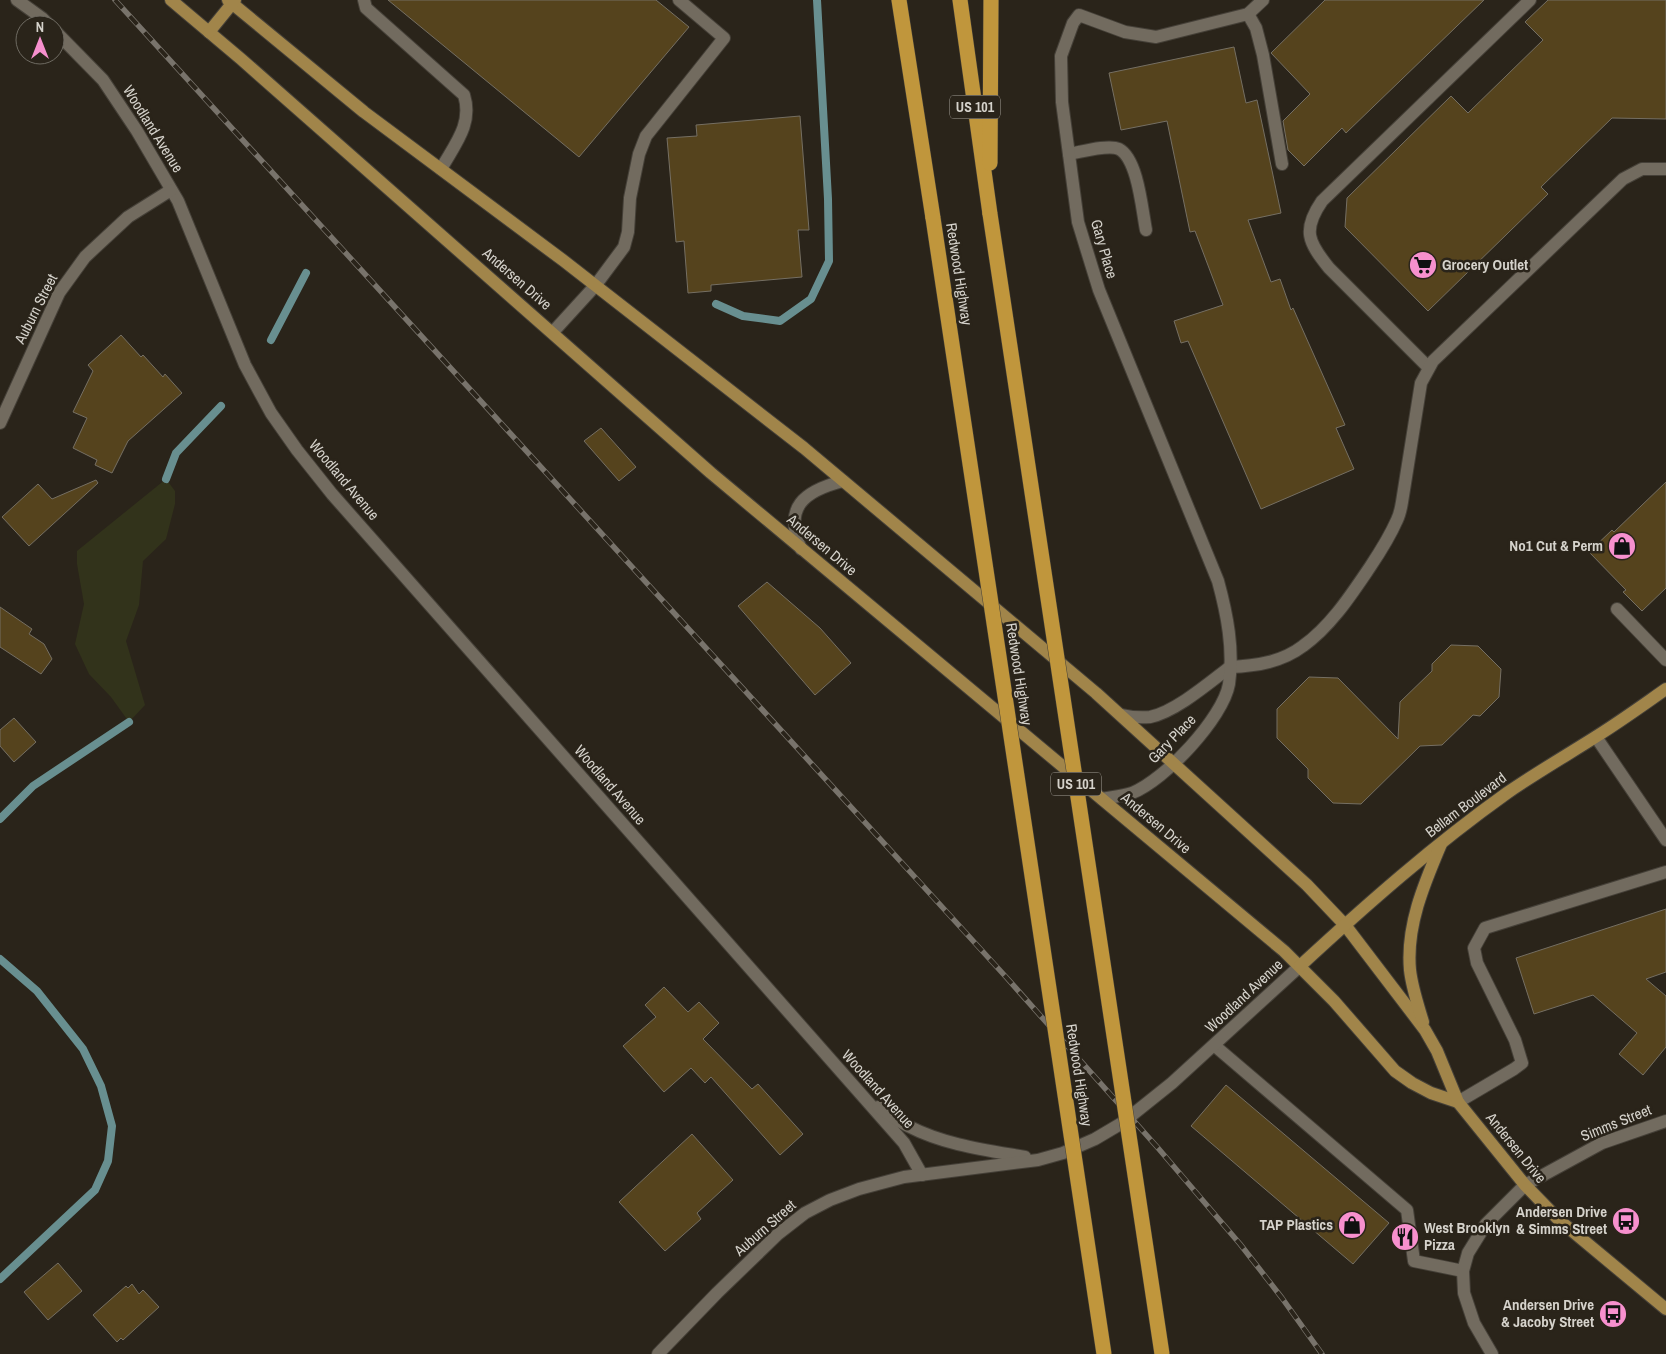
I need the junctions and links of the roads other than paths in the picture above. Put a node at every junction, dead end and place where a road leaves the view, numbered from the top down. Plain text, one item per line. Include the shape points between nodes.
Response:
1 (17, 0) edge
2 (171, 0) edge
3 (364, 0) edge
4 (680, 0) edge
5 (890, 0) edge
6 (898, 0) edge
7 (960, 0) edge
8 (991, 0) edge
9 (1262, 0) edge
10 (1530, 0) edge
11 (232, 1) edge
12 (1248, 14) junction
13 (38, 15) edge
14 (902, 28) junction
15 (209, 32) junction
16 (65, 41) edge
17 (1069, 154) junction
18 (1282, 164) dead end
19 (442, 169) junction
20 (1666, 169) edge
21 (171, 190) junction
22 (990, 214) junction
23 (1146, 230) dead end
24 (595, 286) junction
25 (553, 332) junction
26 (1428, 367) junction
27 (0, 423) edge
28 (843, 481) junction
29 (801, 549) junction
30 (1617, 609) dead end
31 (1666, 660) edge
32 (1230, 667) junction
33 (1666, 689) edge
34 (1122, 715) junction
35 (1596, 737) junction
36 (1174, 764) junction
37 (1102, 798) junction
38 (1666, 840) edge
39 (1442, 842) junction
40 (1666, 872) edge
41 (1344, 925) junction
42 (1300, 966) junction
43 (1425, 1030) junction
44 (1215, 1046) junction
45 (863, 1096) junction
46 (1458, 1102) junction
47 (1666, 1121) edge
48 (1038, 1160) junction
49 (922, 1174) junction
50 (1526, 1185) junction
51 (1463, 1272) junction
52 (1666, 1309) edge
53 (658, 1354) edge
54 (1104, 1354) edge
55 (1162, 1354) edge
56 (1492, 1354) edge

1 - 13 street
2 - 15 main road, Andersen Drive
3 - 19 street via 366,8 464,95 468,108 464,130
4 - 24 street via 724,38 646,136 632,189 624,247
5 - 14 highway
6 - 14 highway, Redwood Highway
7 - 22 highway, US 101
8 - 22 highway
9 - 12 street
10 - 26 street via 1322,201 1308,229 1320,257 1329,268
11 - 15 main road
11 - 19 main road, Andersen Drive via 364,112
12 - 17 street, Gary Place via 1156,37 1125,32 1079,15 1061,56 1062,102
12 - 18 street via 1264,55
14 - 54 highway, Redwood Highway, bridge
15 - 25 main road, Andersen Drive
16 - 21 street, Woodland Avenue via 103,80
17 - 23 street via 1106,147 1119,149 1134,169
17 - 32 street, Gary Place via 1078,222 1099,290 1218,581 1226,611
19 - 24 main road, Andersen Drive
20 - 26 street via 1642,169 1623,179
21 - 27 street, Auburn Street via 128,217 85,257 59,294
21 - 45 street, Woodland Avenue via 245,365 297,450 332,494
22 - 55 highway, US 101, bridge
24 - 25 street
24 - 28 main road, Andersen Drive
25 - 29 main road, Andersen Drive
26 - 32 street via 1419,392 1398,519 1365,574 1336,613 1303,646 1280,659 1257,666
28 - 29 street via 820,488 802,501 796,510 795,534
28 - 34 main road, Andersen Drive
29 - 37 main road, Andersen Drive
30 - 31 street
32 - 34 street, Gary Place via 1164,712 1137,718
32 - 36 street, Gary Place via 1229,685 1216,715
33 - 35 main road, Bellam Boulevard
34 - 36 main road, Andersen Drive
35 - 38 street
35 - 39 main road, Bellam Boulevard via 1508,793
36 - 37 street, Gary Place via 1132,793
36 - 41 main road, Andersen Drive via 1307,885
37 - 42 main road, Andersen Drive
39 - 41 main road, Bellam Boulevard
39 - 43 main road via 1422,892 1411,935 1410,971
40 - 46 street via 1485,928 1474,948 1476,963 1522,1063
41 - 42 main road, Bellam Boulevard
41 - 43 main road, Andersen Drive
42 - 44 street, Woodland Avenue
42 - 46 main road, Andersen Drive via 1396,1070 1430,1093
43 - 46 main road, Andersen Drive via 1438,1051
44 - 48 street, Woodland Avenue via 1122,1123 1095,1139
44 - 51 street via 1407,1210 1414,1262
45 - 48 street via 927,1135
45 - 49 street, Woodland Avenue via 904,1143
46 - 50 main road, Andersen Drive
47 - 50 street, Simms Street via 1602,1143
48 - 49 street, Woodland Avenue
49 - 53 street, Auburn Street via 859,1189 805,1213 778,1234
50 - 51 street, Simms Street via 1486,1224 1468,1253
50 - 52 main road, Andersen Drive via 1559,1220
51 - 56 street via 1464,1293 1474,1323

